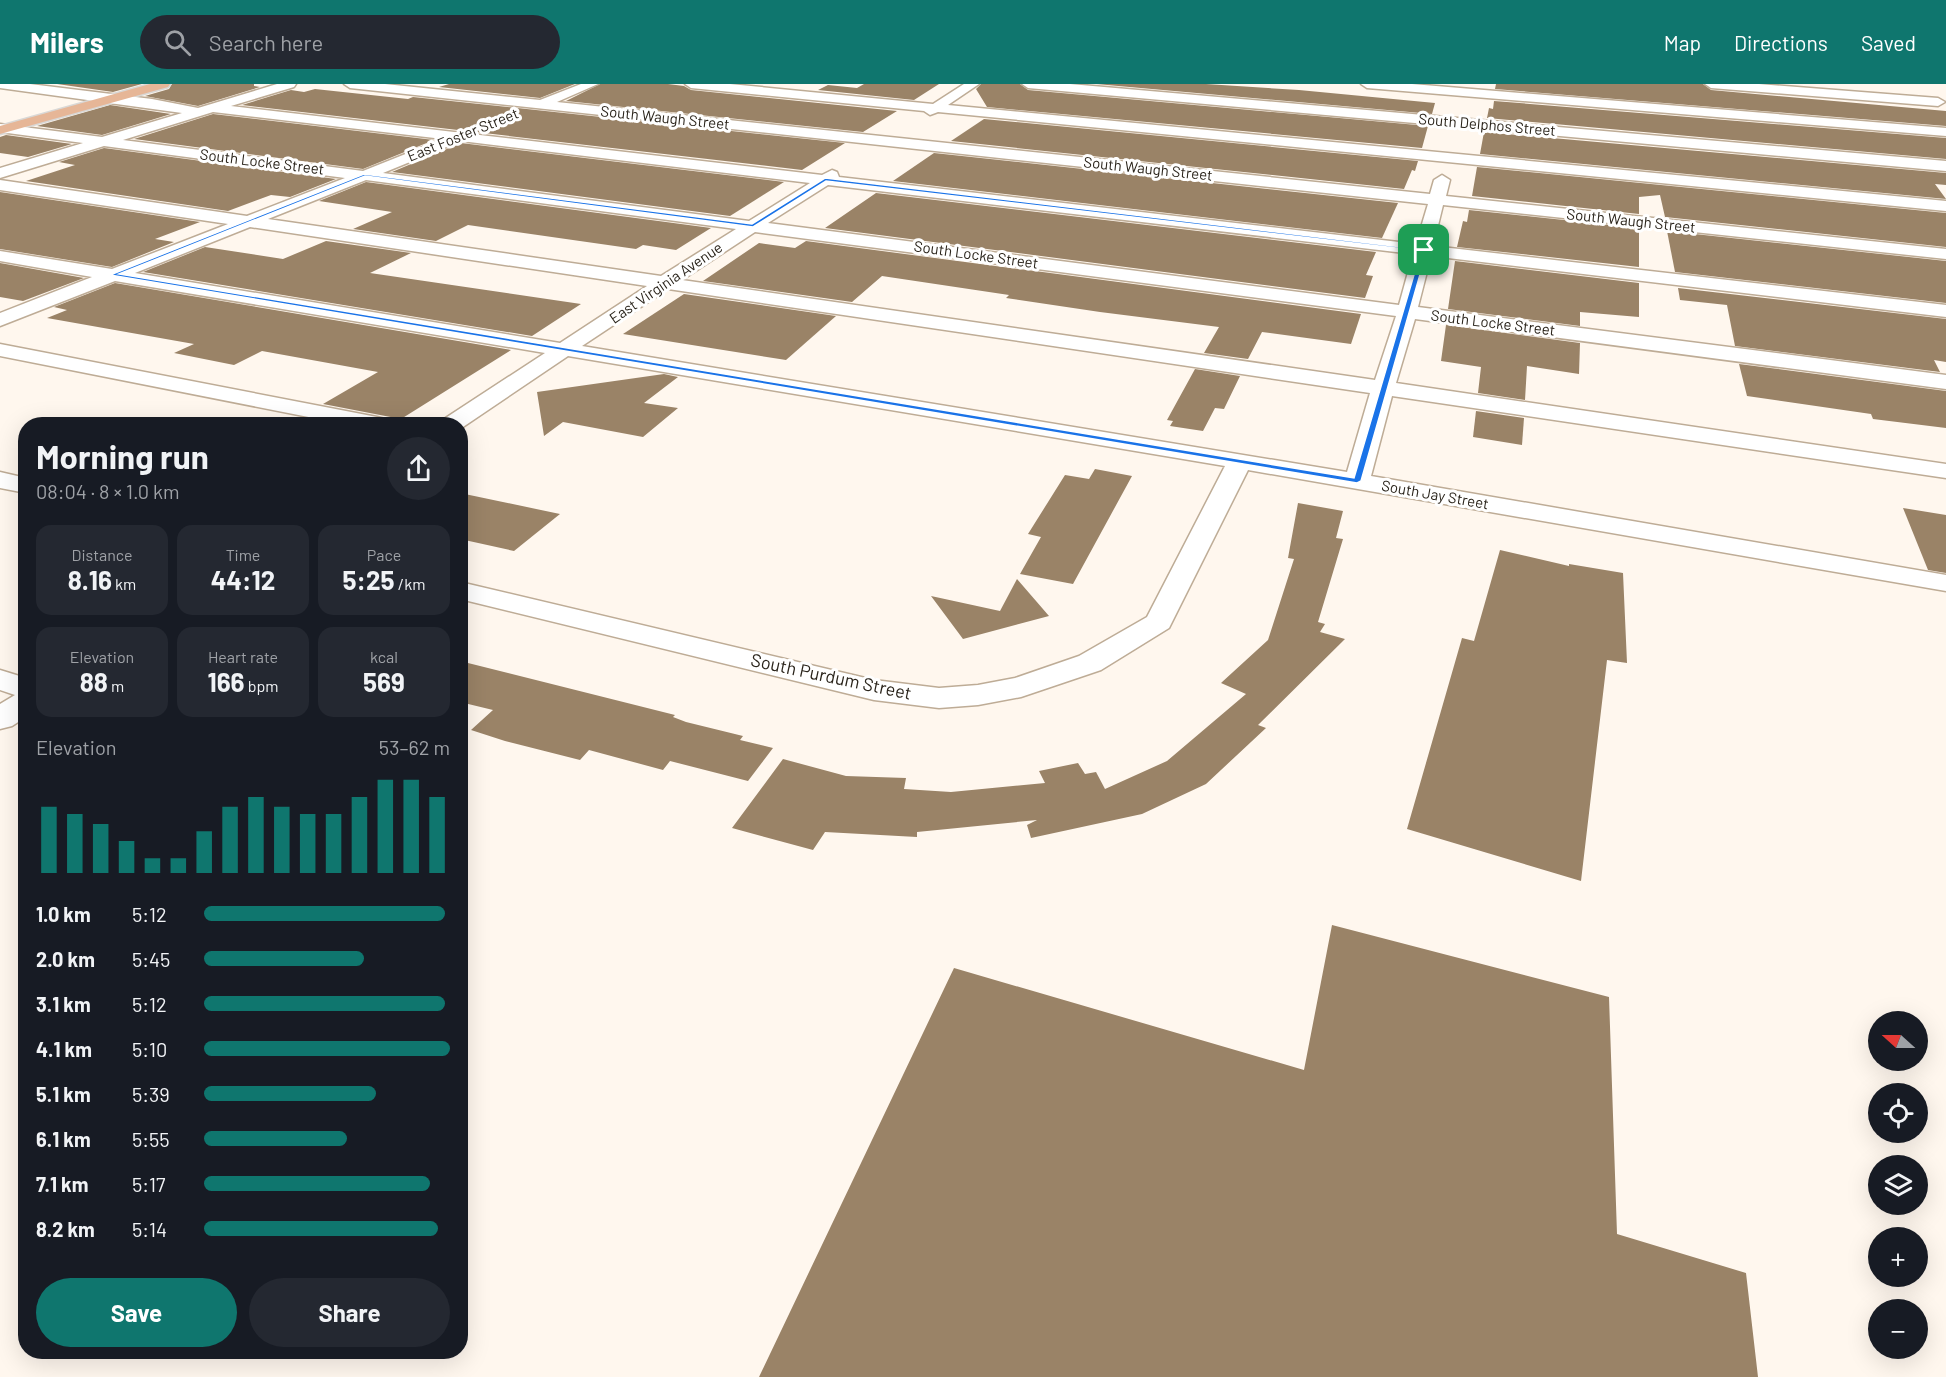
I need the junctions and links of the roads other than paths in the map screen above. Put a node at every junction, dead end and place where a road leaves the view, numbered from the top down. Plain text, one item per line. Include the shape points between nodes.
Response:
1 (0, 84) edge
2 (164, 84) edge
3 (290, 84) edge
4 (350, 84) edge
5 (592, 84) edge
6 (691, 84) edge
7 (973, 84) edge
8 (1028, 84) edge
9 (1368, 84) edge
10 (1711, 84) edge
11 (1465, 88) edge
12 (114, 98) junction
13 (1938, 102) dead end
14 (540, 104) junction
15 (935, 108) junction
16 (207, 110) junction
17 (510, 117) dead end
18 (1456, 122) junction
19 (490, 125) dead end
20 (2, 129) edge
21 (1946, 132) edge
22 (460, 137) junction
23 (102, 141) junction
24 (885, 141) junction
25 (865, 154) dead end
26 (1448, 158) junction
27 (1946, 166) edge
28 (845, 167) dead end
29 (0, 173) edge
30 (364, 175) junction
31 (825, 180) junction
32 (0, 184) edge
33 (1437, 200) junction
34 (1946, 206) edge
35 (248, 221) junction
36 (753, 225) junction
37 (1424, 250) junction
38 (1946, 254) edge
39 (0, 256) edge
40 (113, 275) junction
41 (665, 282) junction
42 (1946, 311) edge
43 (1407, 312) junction
44 (0, 320) edge
45 (0, 350) edge
46 (566, 350) junction
47 (1946, 382) edge
48 (1383, 388) junction
49 (341, 417) edge
50 (463, 417) edge
51 (1240, 462) junction
52 (1946, 471) edge
53 (0, 480) edge
54 (1357, 481) junction
55 (18, 484) edge
56 (1946, 583) edge
57 (468, 592) edge
58 (0, 680) edge
59 (18, 686) edge
60 (18, 707) edge
61 (0, 719) edge

1 - 12 street
2 - 12 main road
3 - 16 street
4 - 14 street, South Waugh Street
5 - 14 street, East Foster Street
6 - 15 street
7 - 15 street
8 - 18 street, South Delphos Street
9 - 11 street
10 - 13 street
11 - 18 street
11 - 21 street
12 - 16 street
12 - 20 main road
14 - 17 street, East Foster Street
14 - 24 street, South Waugh Street
15 - 24 street
15 - 26 street
16 - 22 street
16 - 23 street
18 - 26 street
18 - 27 street, South Delphos Street
19 - 22 street, East Foster Street
20 - 23 street, South Locke Street
22 - 30 street, East Foster Street
22 - 31 street
23 - 29 street
23 - 30 street, South Locke Street
24 - 25 street
24 - 33 street, South Waugh Street
26 - 33 street
26 - 34 street
28 - 31 street, East Virginia Avenue
30 - 35 street, East Foster Street
30 - 36 street, South Locke Street
31 - 36 street, East Virginia Avenue
31 - 37 street
32 - 35 street
33 - 37 street
33 - 38 street, South Waugh Street
35 - 40 street, East Foster Street
35 - 41 street
36 - 41 street, East Virginia Avenue
36 - 43 street, South Locke Street
37 - 42 street
37 - 43 street
39 - 40 street, South Jay Street
40 - 44 street, East Foster Street
40 - 46 street, South Jay Street
41 - 46 street, East Virginia Avenue
41 - 48 street
43 - 47 street, South Locke Street
43 - 48 street
45 - 49 street
46 - 50 street, East Virginia Avenue
46 - 51 street, South Jay Street
48 - 52 street
48 - 54 street
51 - 54 street, South Jay Street
51 - 57 street, South Purdum Street via 1158,622 1090,663 1021,687 978,695 939,698 874,690
53 - 55 street
54 - 56 street, South Jay Street
58 - 59 street
60 - 61 street

